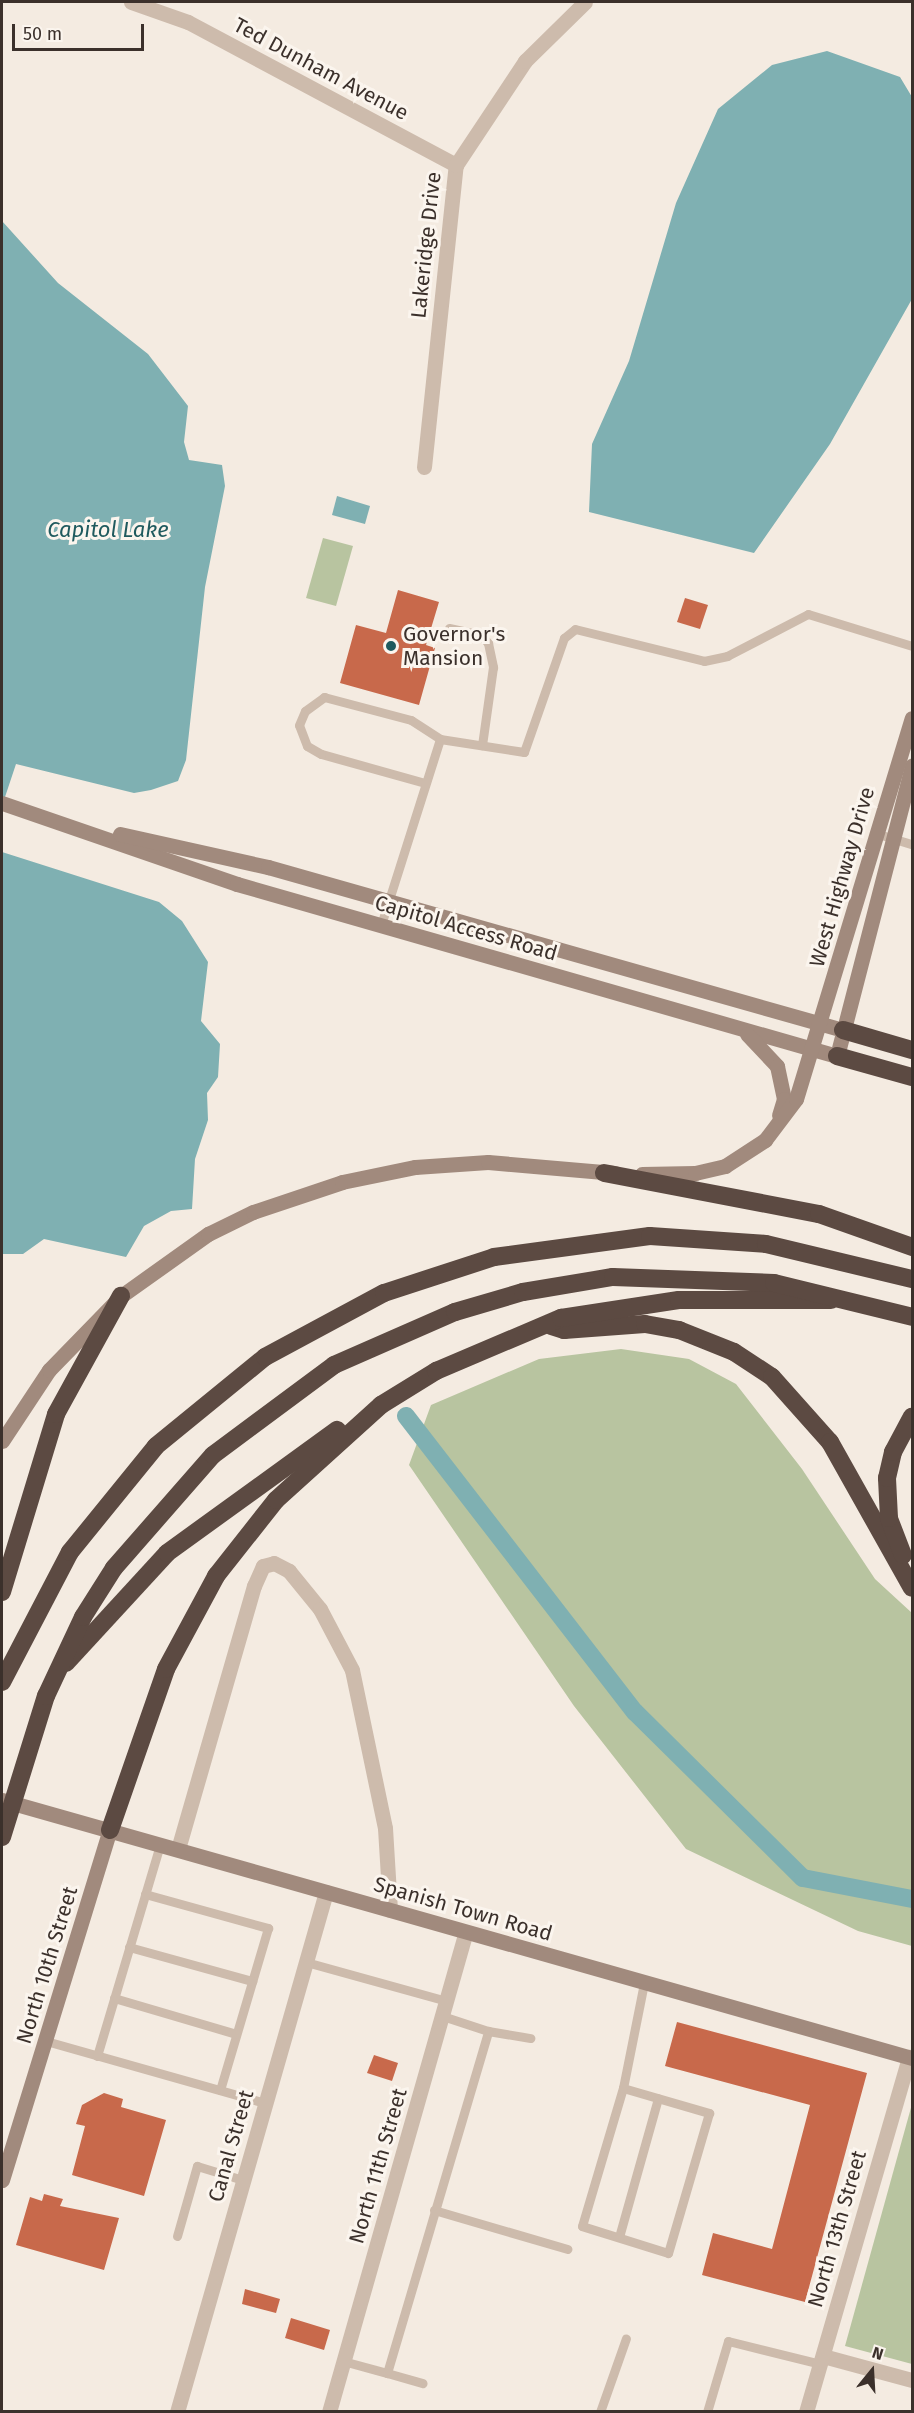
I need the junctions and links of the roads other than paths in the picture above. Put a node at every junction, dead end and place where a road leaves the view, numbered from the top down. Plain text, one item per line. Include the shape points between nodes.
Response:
1 (131, 2) edge
2 (585, 2) edge
3 (456, 165) junction
4 (424, 466) dead end
5 (449, 628) dead end
6 (912, 646) edge
7 (912, 718) edge
8 (440, 739) junction
9 (482, 745) junction
10 (912, 766) edge
11 (425, 783) junction
12 (8, 805) edge
13 (87, 828) junction
14 (874, 833) junction
15 (893, 838) junction
16 (912, 844) edge
17 (389, 901) junction
18 (381, 925) junction
19 (822, 1024) junction
20 (734, 1026) junction
21 (843, 1030) junction
22 (814, 1050) junction
23 (912, 1050) edge
24 (837, 1056) junction
25 (912, 1077) edge
26 (775, 1129) junction
27 (604, 1173) junction
28 (912, 1247) edge
29 (912, 1279) edge
30 (120, 1296) junction
31 (854, 1299) junction
32 (912, 1317) edge
33 (551, 1326) junction
34 (381, 1405) junction
35 (912, 1417) edge
36 (2, 1441) edge
37 (912, 1569) edge
38 (912, 1588) edge
39 (2, 1592) edge
40 (57, 1674) junction
41 (2, 1682) edge
42 (2, 1800) edge
43 (110, 1830) junction
44 (2, 1837) edge
45 (160, 1844) junction
46 (178, 1849) junction
47 (326, 1892) junction
48 (145, 1894) junction
49 (390, 1910) junction
50 (466, 1932) junction
51 (129, 1947) junction
52 (306, 1962) junction
53 (252, 1982) junction
54 (644, 1983) junction
55 (114, 1998) junction
56 (447, 2001) junction
57 (442, 2016) junction
58 (488, 2031) junction
59 (237, 2034) junction
60 (530, 2038) dead end
61 (46, 2042) junction
62 (97, 2056) junction
63 (911, 2058) edge
64 (623, 2088) junction
65 (220, 2090) junction
66 (658, 2098) junction
67 (265, 2103) junction
68 (2, 2180) edge
69 (243, 2180) junction
70 (434, 2210) junction
71 (177, 2236) dead end
72 (619, 2237) junction
73 (567, 2249) dead end
74 (626, 2338) dead end
75 (822, 2360) junction
76 (344, 2361) junction
77 (387, 2373) junction
78 (912, 2380) edge
79 (423, 2383) dead end
80 (177, 2412) edge
81 (329, 2412) edge
82 (600, 2412) edge
83 (707, 2412) edge
84 (806, 2412) edge

1 - 3 street, Ted Dunham Avenue via 188,22
2 - 3 street, Lakeridge Drive via 525,61
3 - 4 street, Lakeridge Drive
5 - 9 lane via 481,635 488,643 493,667
6 - 9 lane via 808,614 738,651 704,661 575,629 564,638 524,752
7 - 14 main road, West Highway Drive
8 - 9 lane
8 - 11 lane
8 - 11 lane via 411,720 324,697 304,711 299,725 307,746 321,754
10 - 15 main road, West Highway Drive
11 - 17 lane
12 - 13 main road, Capitol Access Road
13 - 17 main road, Capitol Access Road via 228,857
13 - 18 main road, Capitol Access Road via 237,884
14 - 15 lane
14 - 19 main road, West Highway Drive
15 - 16 lane
15 - 21 main road, West Highway Drive
17 - 18 lane
17 - 19 main road, Capitol Access Road
18 - 20 main road, Capitol Access Road
19 - 21 main road, Capitol Access Road
19 - 22 main road, West Highway Drive
20 - 22 main road, Capitol Access Road
20 - 26 main road via 763,1047 777,1066 784,1099
21 - 23 highway
21 - 24 main road, West Highway Drive
22 - 24 main road, Capitol Access Road
22 - 26 main road, West Highway Drive via 796,1099
24 - 25 highway
26 - 27 main road, West Highway Drive via 755,1149 711,1170
27 - 28 highway via 819,1214
27 - 30 main road, West Highway Drive via 488,1162 415,1167 342,1182 230,1222
29 - 41 highway via 789,1248 650,1236 505,1255 384,1293 265,1357 156,1446 70,1552
30 - 36 main road, West Highway Drive via 49,1370
30 - 39 highway via 56,1414
31 - 32 highway
31 - 33 highway via 652,1302 561,1318
31 - 40 highway via 737,1279 613,1277 494,1300 381,1341 284,1398 191,1476 114,1568
33 - 34 highway via 462,1358
33 - 38 highway via 564,1330 659,1326 699,1336 752,1362 812,1416
34 - 40 highway via 371,1406 167,1553
34 - 43 highway via 276,1500 216,1576 165,1669
35 - 37 highway via 893,1452 886,1492 892,1529
40 - 44 highway via 20,1767
42 - 43 main road, Spanish Town Road
43 - 45 main road, Spanish Town Road
43 - 61 main road, North 10th Street
45 - 46 main road, Spanish Town Road
45 - 48 lane
46 - 47 main road, Spanish Town Road
46 - 49 street via 254,1586 269,1563 280,1565 303,1586 333,1629 352,1670 385,1828
47 - 49 main road, Spanish Town Road
47 - 52 street, Canal Street
48 - 51 lane
48 - 53 lane via 268,1928
49 - 50 main road, Spanish Town Road
50 - 54 main road, Spanish Town Road
50 - 56 street, North 11th Street
51 - 53 lane
51 - 55 lane
52 - 56 lane
52 - 67 street, Canal Street
53 - 59 lane
54 - 63 main road, Spanish Town Road
54 - 64 lane
55 - 59 lane
55 - 62 lane
56 - 57 street, North 11th Street
57 - 58 lane
57 - 76 street, North 11th Street
58 - 60 lane
58 - 70 lane
59 - 65 lane
61 - 62 lane
61 - 68 main road, North 10th Street
62 - 65 lane
63 - 75 street, North 13th Street
64 - 66 lane
64 - 72 lane via 582,2226
65 - 67 lane
66 - 72 lane
66 - 72 lane via 709,2113 668,2253
67 - 69 street, Canal Street
69 - 71 lane via 197,2166
69 - 80 street, Canal Street
70 - 73 lane
70 - 77 lane
74 - 82 lane
75 - 78 street
75 - 83 lane via 728,2341
75 - 84 street, North 13th Street
76 - 77 lane
76 - 81 street, North 11th Street
77 - 79 lane

